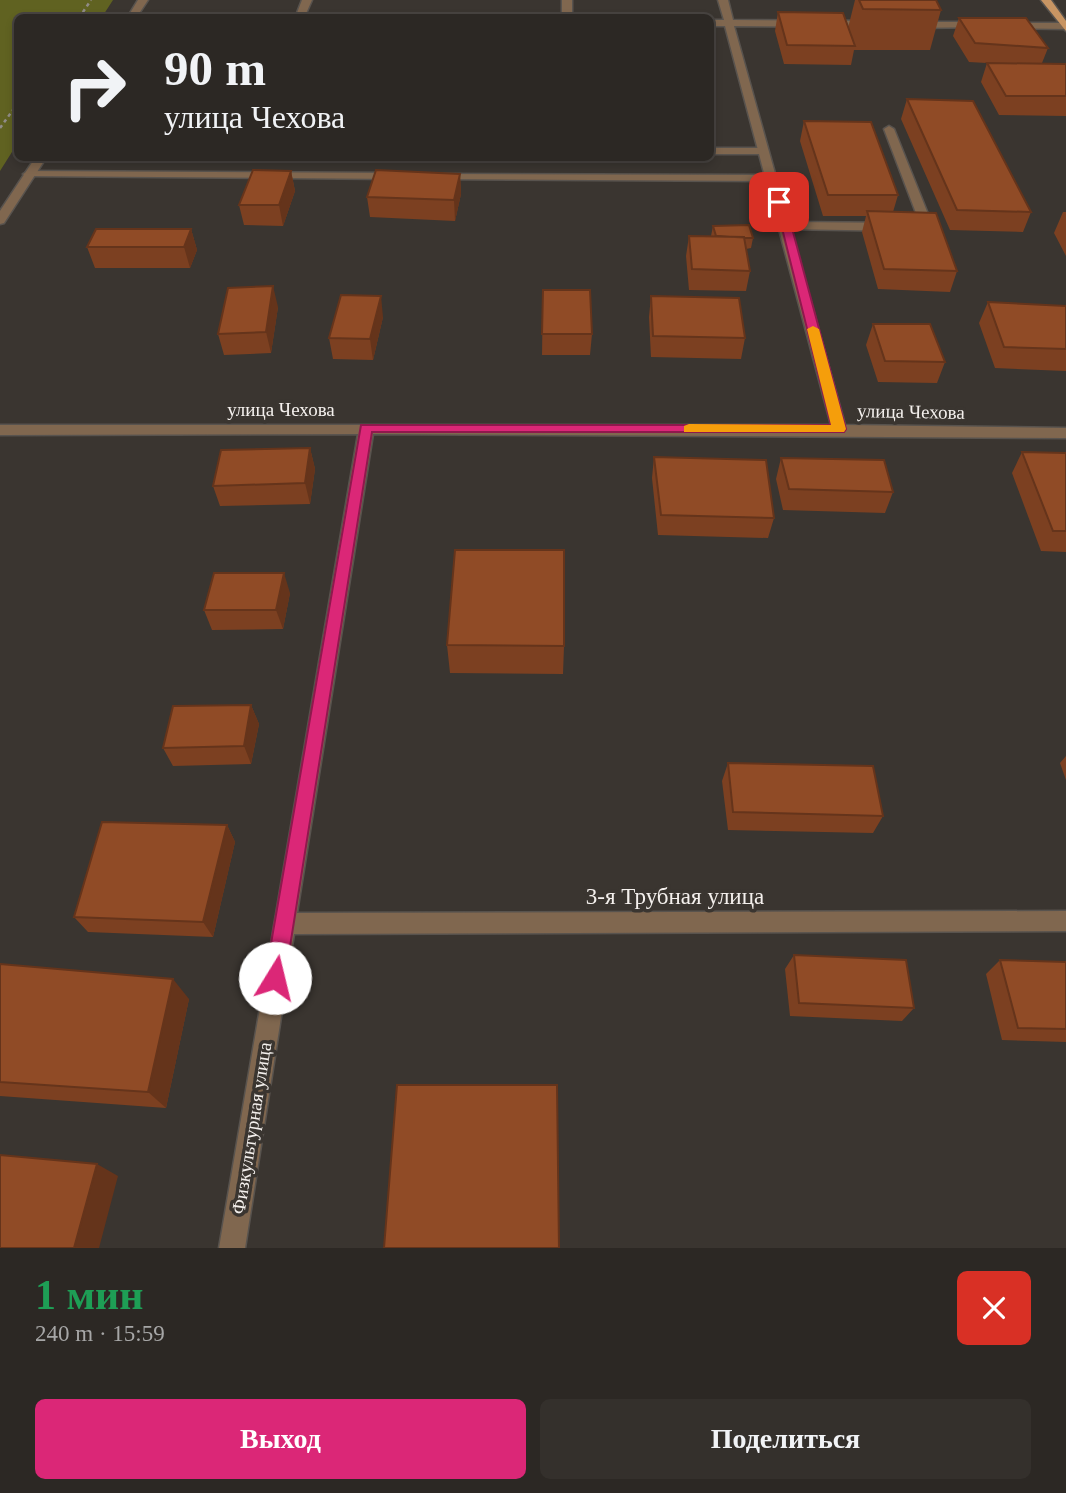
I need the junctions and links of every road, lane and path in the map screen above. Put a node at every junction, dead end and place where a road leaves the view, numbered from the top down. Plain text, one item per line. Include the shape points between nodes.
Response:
1 (723, 0) edge
2 (1046, 0) edge
3 (714, 23) edge
4 (729, 23) junction
5 (878, 24) edge
6 (905, 24) edge
7 (986, 25) edge
8 (1000, 25) edge
9 (1066, 26) edge
10 (14, 109) edge
11 (0, 128) edge
12 (889, 129) dead end
13 (714, 151) edge
14 (762, 151) junction
15 (38, 161) edge
16 (29, 174) junction
17 (415, 176) edge
18 (428, 176) edge
19 (773, 178) junction
20 (0, 220) edge
21 (786, 226) junction
22 (366, 428) junction
23 (839, 429) junction
24 (0, 430) edge
25 (1066, 433) edge
26 (1066, 921) edge
27 (284, 924) junction
28 (232, 1248) edge

1 - 4 street
2 - 9 main road
3 - 4 street
4 - 5 street
4 - 14 street
6 - 7 street
8 - 9 street
10 - 11 path
12 - 21 street via 922,214 908,227
13 - 14 street
14 - 19 street
15 - 16 street
16 - 17 street
16 - 20 street
18 - 19 street
19 - 21 street
21 - 23 street
22 - 23 street, улица Чехова
22 - 24 street, улица Чехова
22 - 27 street, Физкультурная улица
23 - 25 street, улица Чехова
26 - 27 street, 3-я Трубная улица
27 - 28 street, Физкультурная улица

